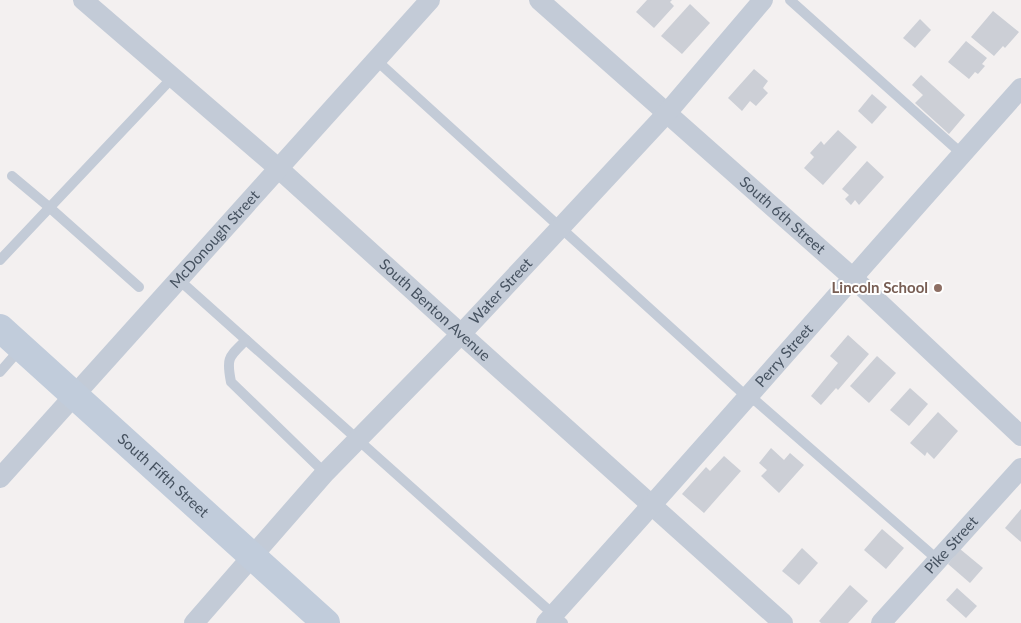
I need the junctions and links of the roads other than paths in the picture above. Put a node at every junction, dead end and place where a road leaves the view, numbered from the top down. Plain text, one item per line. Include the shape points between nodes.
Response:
1 (83, 0) edge
2 (430, 0) edge
3 (539, 0) edge
4 (763, 0) edge
5 (790, 0) edge
6 (376, 60) junction
7 (173, 77) junction
8 (1021, 88) edge
9 (666, 114) junction
10 (962, 154) junction
11 (278, 168) junction
12 (12, 176) dead end
13 (49, 208) junction
14 (560, 228) junction
15 (0, 260) edge
16 (852, 277) junction
17 (178, 279) junction
18 (139, 287) dead end
19 (0, 328) edge
20 (461, 334) junction
21 (246, 340) junction
22 (22, 348) junction
23 (0, 372) edge
24 (75, 394) junction
25 (747, 397) junction
26 (1021, 436) edge
27 (358, 440) junction
28 (1021, 468) edge
29 (325, 473) junction
30 (0, 478) edge
31 (653, 505) junction
32 (252, 556) junction
33 (938, 560) junction
34 (554, 620) edge
35 (194, 623) edge
36 (326, 623) edge
37 (783, 623) edge
38 (881, 623) edge

1 - 7 street, South Benton Avenue
2 - 6 street, McDonough Street
3 - 9 street, South 6th Street
4 - 9 street, Water Street
5 - 10 lane
6 - 11 street, McDonough Street
6 - 14 lane
7 - 11 street, South Benton Avenue
7 - 13 lane
8 - 10 street, Perry Street
9 - 14 street, Water Street
9 - 16 street, South 6th Street
10 - 16 street, Perry Street
11 - 17 street, McDonough Street
11 - 20 street, South Benton Avenue
12 - 13 lane
13 - 15 lane
13 - 18 lane
14 - 20 street, Water Street
14 - 25 lane
16 - 25 street, Perry Street
16 - 26 street, South 6th Street
17 - 21 lane
17 - 24 street, McDonough Street
19 - 22 main road, South Fifth Street
20 - 27 street, Water Street
20 - 31 street, South Benton Avenue
21 - 27 lane
21 - 29 lane via 227,363 231,382
22 - 23 lane
22 - 24 main road, South Fifth Street
24 - 30 street, McDonough Street
24 - 32 main road, South Fifth Street
25 - 31 street, Perry Street
25 - 33 lane via 757,402
27 - 29 street, Water Street
27 - 34 lane
28 - 33 street, Pike Street
29 - 32 street, Water Street
31 - 34 street, Perry Street
31 - 37 street, South Benton Avenue
32 - 35 street, Water Street
32 - 36 main road, South Fifth Street
33 - 38 street, Pike Street

